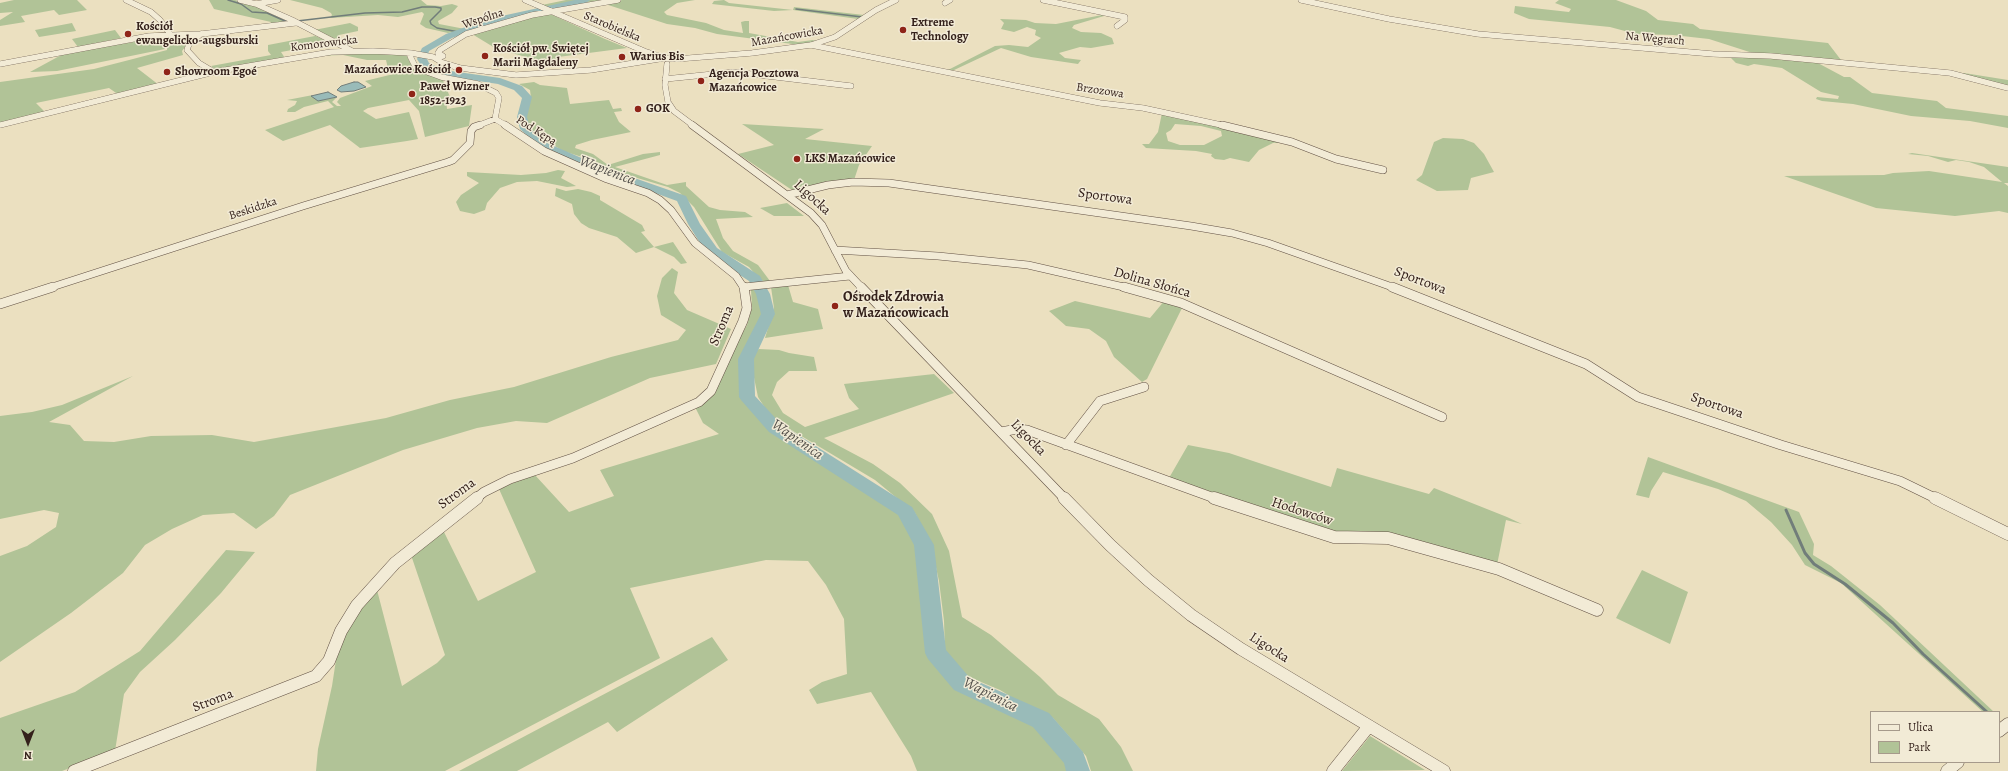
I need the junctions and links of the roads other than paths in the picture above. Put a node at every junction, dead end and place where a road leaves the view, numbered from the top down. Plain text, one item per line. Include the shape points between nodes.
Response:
1 (126, 0) edge
2 (240, 0) edge
3 (278, 0) edge
4 (525, 0) edge
5 (618, 0) edge
6 (896, 0) edge
7 (1042, 0) edge
8 (1301, 0) edge
9 (256, 4) junction
10 (549, 10) junction
11 (293, 21) junction
12 (1117, 26) dead end
13 (170, 34) junction
14 (201, 34) junction
15 (810, 45) junction
16 (352, 51) junction
17 (647, 52) junction
18 (413, 54) junction
19 (437, 58) junction
20 (667, 61) junction
21 (655, 62) junction
22 (0, 64) edge
23 (665, 71) junction
24 (214, 72) junction
25 (665, 79) junction
26 (851, 86) dead end
27 (2008, 88) edge
28 (495, 119) junction
29 (0, 125) edge
30 (1383, 170) dead end
31 (788, 195) junction
32 (835, 250) junction
33 (850, 276) junction
34 (744, 287) junction
35 (0, 304) edge
36 (1144, 387) dead end
37 (1442, 417) dead end
38 (1001, 432) junction
39 (1066, 445) junction
40 (2008, 534) edge
41 (1597, 610) dead end
42 (2008, 724) edge
43 (1369, 726) junction
44 (2000, 730) edge
45 (1957, 763) edge
46 (74, 771) edge
47 (1333, 771) edge
48 (1444, 771) edge
49 (1947, 771) edge

1 - 13 street via 151,12
2 - 9 street
3 - 9 street
4 - 10 street, Starobielska
5 - 10 street, Wspólna
6 - 15 street, Mazańcowicka via 835,37
7 - 12 street via 1126,17
8 - 27 street, Na Węgrach via 1468,33 1684,52 1771,56 1950,74
9 - 11 street
10 - 17 street, Starobielska
10 - 19 street, Wspólna via 466,34 440,50 438,53 443,56
11 - 14 street
11 - 16 street
13 - 14 street
13 - 22 street
14 - 24 street via 189,44 187,50 199,63
15 - 20 street, Mazańcowicka
15 - 30 street, Brzozowa via 1207,121 1292,142 1336,159
16 - 18 street, Komorowicka
16 - 24 street, Komorowicka via 331,52
17 - 20 street, Starobielska
17 - 21 street via 655,56
18 - 19 street, Komorowicka
18 - 28 street, Pod Kępą via 416,68 441,77 478,84 496,92 499,98
19 - 21 street, Komorowicka via 443,63 460,68 510,74 562,73
20 - 21 street, Mazańcowicka
20 - 23 street, Ligocka
21 - 23 street
23 - 25 street, Ligocka
24 - 29 street, Komorowicka
25 - 26 street via 734,72
25 - 31 street, Ligocka via 668,102 674,111
28 - 34 street, Pod Kępą via 544,151 660,200 671,210 695,243 726,268
28 - 35 street, Beskidzka via 474,127 470,143 448,162 296,208
31 - 32 street, Ligocka via 817,219
31 - 40 street, Sportowa via 853,182 889,183 1190,226 1232,233 1268,243 1395,288 1586,364 1638,397 1781,445 1900,481
32 - 33 street, Ligocka
32 - 37 street, Dolina Słońca via 1028,265 1146,293 1181,303
33 - 34 street
33 - 38 street, Ligocka
34 - 46 street, Stroma via 747,308 742,321 711,391 698,402 572,458 484,492 395,563 357,605 341,631 329,661 316,676
36 - 39 street via 1100,401
38 - 39 street, Hodowców via 1017,428
38 - 43 street, Ligocka via 1110,544 1166,595 1241,649
39 - 41 street, Hodowców via 1334,537 1388,538 1499,569
42 - 44 street
43 - 47 street
43 - 48 street, Ligocka
45 - 49 street

